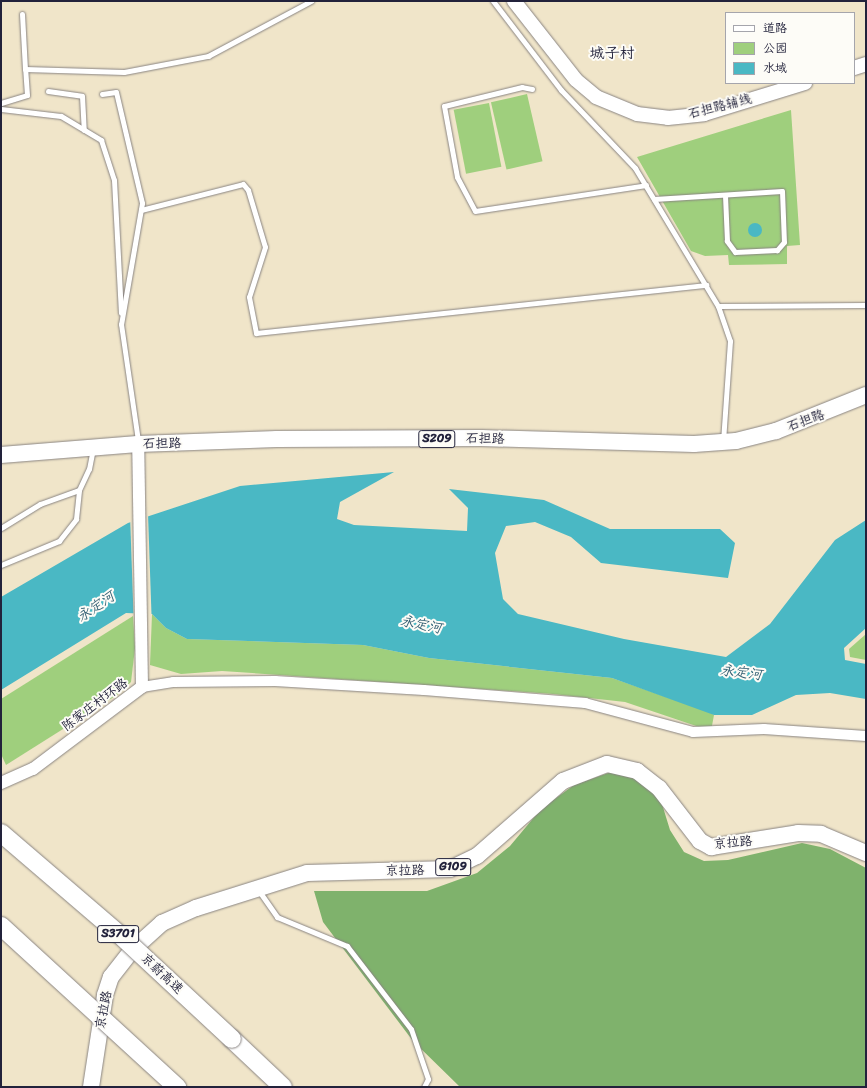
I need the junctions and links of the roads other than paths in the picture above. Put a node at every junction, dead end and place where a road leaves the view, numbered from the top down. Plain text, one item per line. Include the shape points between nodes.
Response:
1 (312, 1) edge
2 (494, 1) edge
3 (514, 1) edge
4 (22, 14) dead end
5 (866, 64) edge
6 (855, 68) edge
7 (25, 69) junction
8 (802, 84) edge
9 (532, 89) dead end
10 (48, 91) dead end
11 (102, 94) dead end
12 (1, 103) edge
13 (1, 109) edge
14 (84, 130) junction
15 (646, 185) junction
16 (725, 195) junction
17 (654, 199) junction
18 (141, 210) junction
19 (706, 285) junction
20 (866, 304) edge
21 (718, 306) junction
22 (121, 324) junction
23 (866, 395) edge
24 (723, 442) junction
25 (138, 444) junction
26 (93, 448) junction
27 (1, 455) edge
28 (79, 490) junction
29 (1, 528) edge
30 (1, 565) edge
31 (142, 687) junction
32 (866, 736) edge
33 (1, 783) edge
34 (1, 833) edge
35 (866, 853) edge
36 (258, 889) junction
37 (1, 926) edge
38 (92, 1087) edge
39 (177, 1087) edge
40 (283, 1087) edge
41 (424, 1087) edge

1 - 7 lane via 208,56 124,72
2 - 15 lane via 561,90 635,168
3 - 8 main road, 石担路辅线 via 576,80 596,97 637,114 668,118 704,114
4 - 7 lane
5 - 6 main road
7 - 12 lane via 27,95
9 - 15 lane via 522,87 444,106 457,177 475,211
10 - 14 lane via 82,96
11 - 18 lane via 116,92
13 - 14 lane via 61,116
14 - 22 lane via 101,140 114,180
15 - 17 lane
16 - 16 lane via 782,191 784,242 777,250 735,252 727,241
16 - 17 lane
17 - 19 lane
18 - 19 lane via 243,184 248,190 265,247 249,297 256,333
18 - 22 lane
19 - 21 lane
20 - 21 lane
21 - 24 lane via 730,341
22 - 25 lane
23 - 24 main road, 石担路 / S209 via 776,432
24 - 25 main road, 石担路 / S209 via 645,445 481,438
25 - 26 main road, 石担路 / S209
25 - 31 street, 陈家庄村环路
26 - 27 main road, 石担路 / S209
26 - 28 lane via 89,469
28 - 29 lane via 40,504
28 - 30 lane via 76,519 59,541
31 - 32 street via 173,682 275,681 424,690 585,704 693,732 764,729
31 - 33 street, 陈家庄村环路 via 33,769
34 - 40 highway, 京蔚高速 / S3701, bridge via 119,934
35 - 36 main road, 京拉路 / G109 via 821,834 711,846 700,841 659,788 637,771 607,764 563,781 477,856 450,869 307,873
36 - 38 main road, 京拉路 / G109 via 162,923 131,951 111,978 105,995
36 - 41 lane via 277,917 347,946 411,1029 428,1079
37 - 39 highway, bridge

